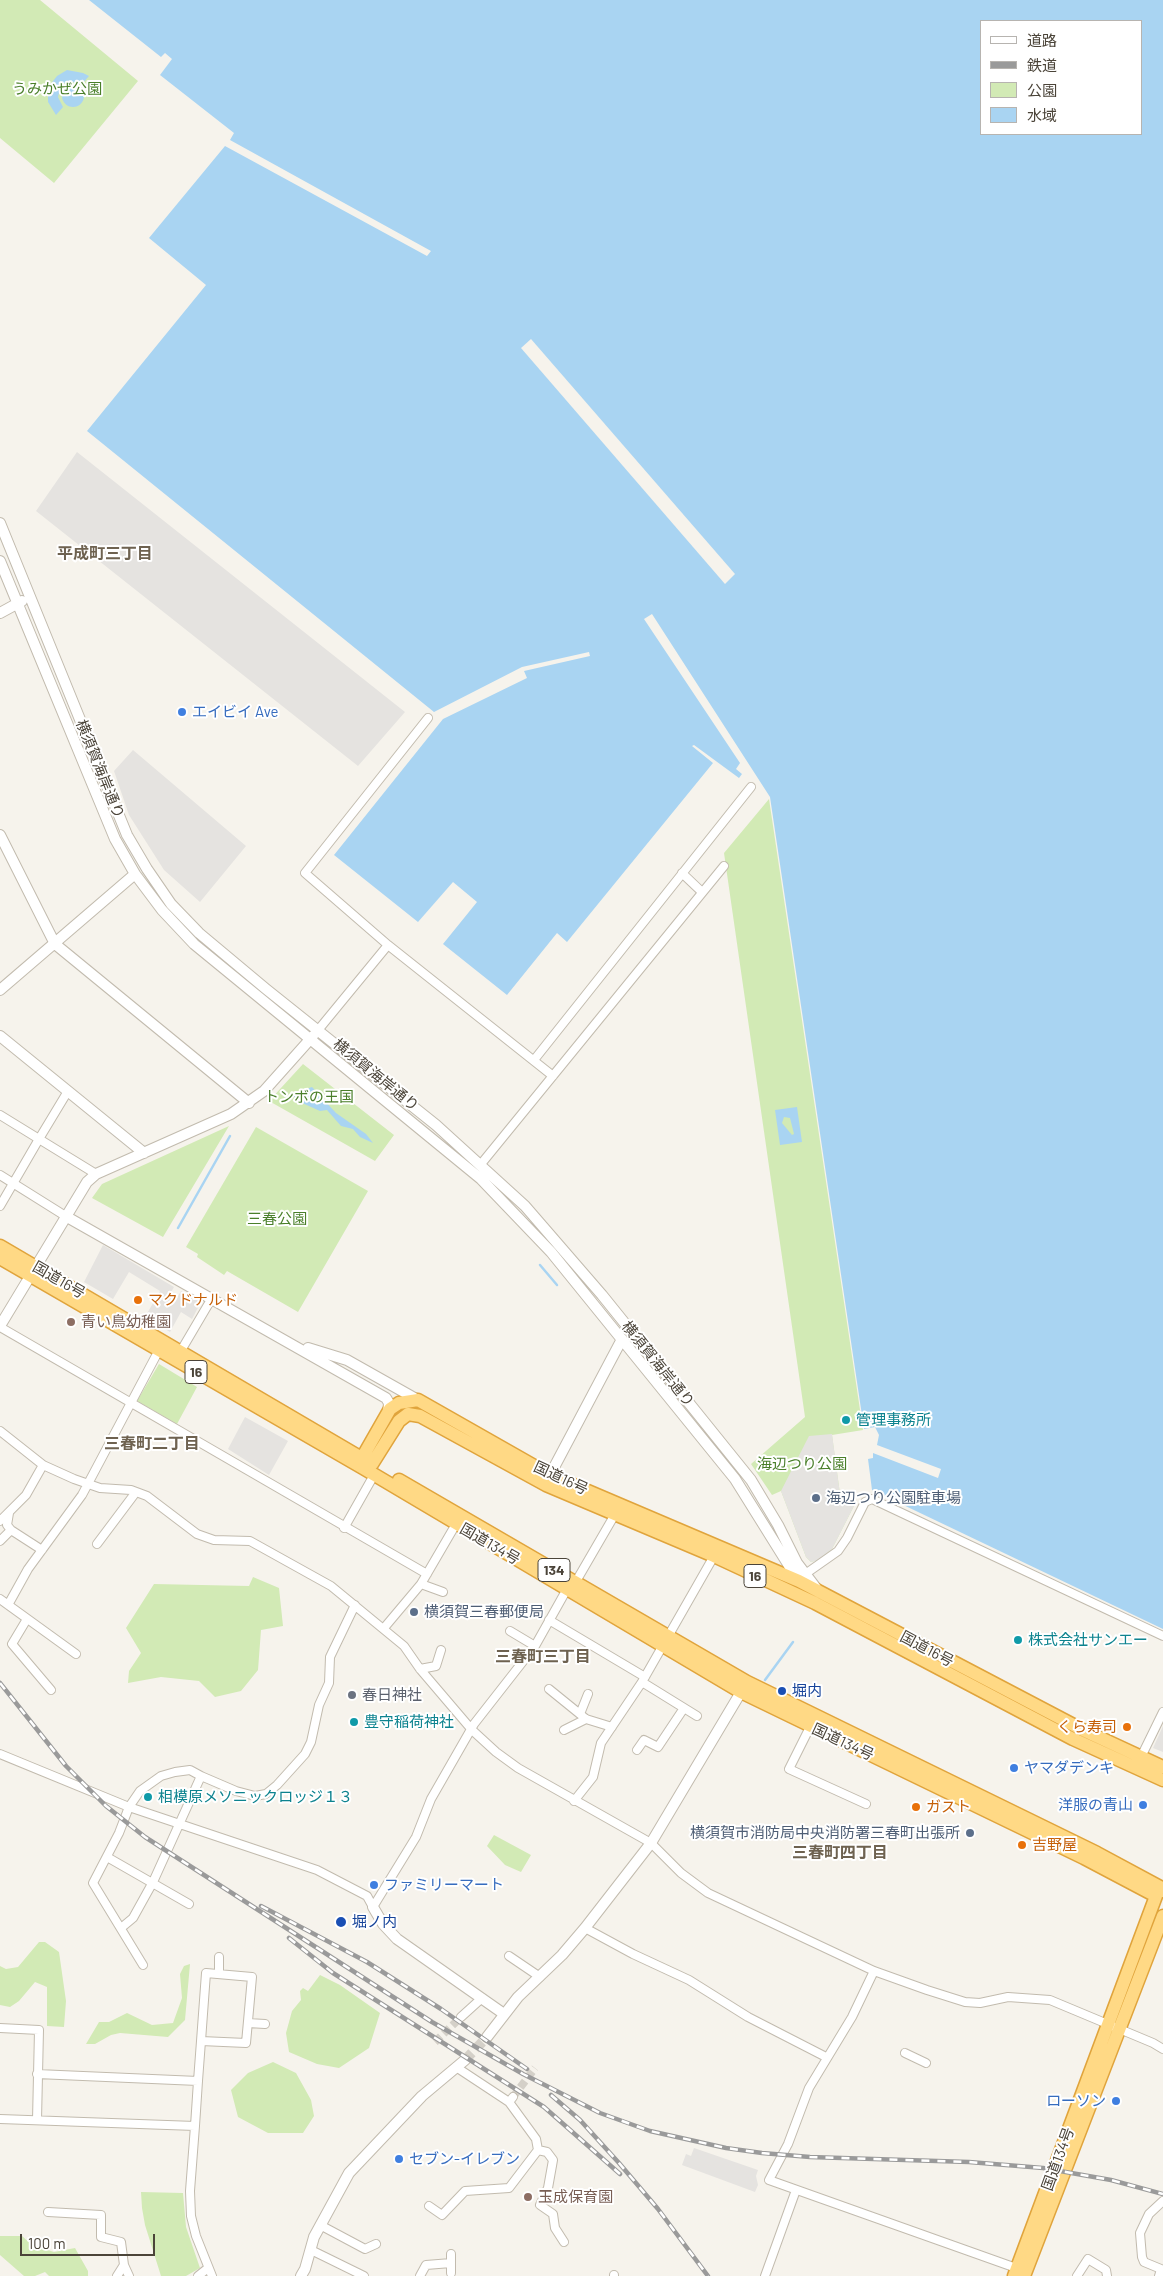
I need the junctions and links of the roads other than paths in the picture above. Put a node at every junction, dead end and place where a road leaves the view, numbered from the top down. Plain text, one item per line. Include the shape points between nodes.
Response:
1 (0, 523) edge
2 (0, 561) edge
3 (29, 597) junction
4 (16, 604) junction
5 (0, 612) edge
6 (428, 718) dead end
7 (751, 787) dead end
8 (0, 835) edge
9 (724, 866) dead end
10 (134, 874) junction
11 (682, 874) junction
12 (702, 892) junction
13 (55, 944) junction
14 (388, 945) junction
15 (0, 990) edge
16 (319, 1030) junction
17 (0, 1036) edge
18 (310, 1040) junction
19 (534, 1060) junction
20 (553, 1076) junction
21 (68, 1091) junction
22 (250, 1103) junction
23 (0, 1115) edge
24 (39, 1138) junction
25 (144, 1153) junction
26 (481, 1164) junction
27 (96, 1174) junction
28 (0, 1175) edge
29 (13, 1183) junction
30 (0, 1206) edge
31 (67, 1217) junction
32 (0, 1246) edge
33 (0, 1258) edge
34 (33, 1271) junction
35 (212, 1298) junction
36 (0, 1326) edge
37 (622, 1339) junction
38 (288, 1341) junction
39 (159, 1350) junction
40 (178, 1355) junction
41 (418, 1400) junction
42 (130, 1402) junction
43 (388, 1413) junction
44 (0, 1431) edge
45 (43, 1465) junction
46 (368, 1466) junction
47 (550, 1475) junction
48 (89, 1484) junction
49 (136, 1492) junction
50 (9, 1513) junction
51 (614, 1516) junction
52 (0, 1521) edge
53 (456, 1524) junction
54 (344, 1528) junction
55 (11, 1530) junction
56 (0, 1541) edge
57 (97, 1544) dead end
58 (42, 1550) junction
59 (714, 1556) junction
60 (427, 1574) junction
61 (801, 1579) junction
62 (421, 1584) junction
63 (570, 1585) junction
64 (443, 1592) dead end
65 (817, 1598) junction
66 (0, 1599) edge
67 (8, 1605) junction
68 (355, 1605) junction
69 (27, 1619) junction
70 (549, 1620) junction
71 (384, 1628) junction
72 (510, 1631) dead end
73 (1163, 1636) edge
74 (664, 1642) junction
75 (535, 1646) junction
76 (441, 1650) dead end
77 (76, 1654) dead end
78 (420, 1669) junction
79 (644, 1679) junction
80 (744, 1687) junction
81 (549, 1689) dead end
82 (51, 1690) dead end
83 (588, 1694) dead end
84 (684, 1708) junction
85 (1163, 1712) edge
86 (583, 1716) junction
87 (697, 1716) dead end
88 (612, 1727) junction
89 (810, 1727) junction
90 (472, 1730) junction
91 (564, 1730) dead end
92 (638, 1750) dead end
93 (0, 1754) edge
94 (1142, 1757) junction
95 (1163, 1767) edge
96 (201, 1776) junction
97 (1163, 1780) edge
98 (574, 1801) junction
99 (866, 1804) dead end
100 (129, 1807) junction
101 (180, 1825) junction
102 (651, 1843) junction
103 (107, 1857) junction
104 (153, 1882) junction
105 (1161, 1889) edge
106 (189, 1904) dead end
107 (373, 1907) junction
108 (1163, 1916) edge
109 (121, 1928) junction
110 (585, 1928) junction
111 (509, 1956) dead end
112 (219, 1957) dead end
113 (143, 1966) dead end
114 (874, 1971) junction
115 (218, 1974) junction
116 (540, 1977) junction
117 (482, 1998) junction
118 (504, 2014) junction
119 (461, 2017) tunnel mouth
120 (248, 2023) junction
121 (265, 2024) dead end
122 (1113, 2026) junction
123 (0, 2028) edge
124 (487, 2037) tunnel mouth
125 (200, 2041) junction
126 (1163, 2050) edge
127 (905, 2053) dead end
128 (826, 2057) junction
129 (461, 2063) joint
130 (926, 2063) dead end
131 (37, 2074) junction
132 (198, 2081) junction
133 (0, 2119) edge
134 (37, 2120) junction
135 (195, 2126) junction
136 (538, 2150) junction
137 (796, 2190) junction
138 (1163, 2201) edge
139 (429, 2206) dead end
140 (48, 2212) dead end
141 (320, 2225) junction
142 (564, 2242) dead end
143 (376, 2244) dead end
144 (311, 2250) junction
145 (451, 2254) dead end
146 (451, 2263) junction
147 (124, 2265) junction
148 (208, 2268) junction
149 (451, 2273) dead end
150 (1020, 2273) edge
151 (117, 2276) edge
152 (129, 2276) edge
153 (198, 2276) edge
154 (212, 2276) edge
155 (301, 2276) edge
156 (364, 2276) edge
157 (420, 2276) edge
158 (765, 2276) edge
159 (1076, 2276) edge
160 (1107, 2276) edge
161 (1159, 2276) edge

1 - 3 street, 横須賀海岸通り
2 - 4 street
3 - 4 street
3 - 16 street, 横須賀海岸通り via 127,835 147,869 171,904 199,933
4 - 5 street
4 - 10 street via 115,839
6 - 14 street via 305,873
7 - 11 street
8 - 13 street
9 - 12 street
10 - 13 street
10 - 18 street via 194,944
11 - 12 street
11 - 19 street
12 - 20 street
13 - 15 street
13 - 22 street
14 - 16 street
14 - 19 street
16 - 18 street
16 - 26 street, 横須賀海岸通り
17 - 21 street
18 - 22 street
18 - 37 street via 481,1179 551,1252
19 - 20 street
20 - 26 street
21 - 24 street
21 - 25 street
22 - 25 street
23 - 24 street
24 - 27 street
24 - 29 street
25 - 27 street
26 - 61 street, 横須賀海岸通り via 525,1206 602,1295 751,1480 778,1525
27 - 31 street via 87,1182
28 - 29 street
29 - 30 street
29 - 31 street
31 - 34 street
31 - 35 street
32 - 34 highway, 国道16号 / 16
33 - 34 highway, 国道16号 / 16
34 - 36 street
34 - 39 highway, 国道16号 / 16
34 - 40 highway, 国道16号 / 16
35 - 38 street
35 - 40 street
36 - 42 street
37 - 47 street
37 - 61 street via 735,1478
38 - 41 street via 347,1360
38 - 43 street via 386,1398
39 - 40 highway, 国道16号 / 16
39 - 42 street
40 - 46 highway, 国道16号 / 16
41 - 43 highway via 399,1402
41 - 47 highway, 国道16号 / 16
42 - 48 street
42 - 54 street
43 - 46 highway
44 - 45 street
45 - 48 street
45 - 50 street via 26,1495
46 - 51 highway, 国道16号 / 16 via 399,1421 408,1414 420,1416 546,1485
46 - 53 highway, 国道134号 / 134
46 - 54 street
46 - 63 highway, 国道134号 / 134
47 - 61 highway, 国道16号 / 16
48 - 49 street
48 - 58 street
49 - 57 street
49 - 68 street via 147,1496 197,1534 214,1540 250,1541 331,1586
50 - 52 street
50 - 55 street via 7,1525
51 - 59 highway, 国道16号 / 16
51 - 63 street
53 - 60 street
53 - 63 highway, 国道134号 / 134
54 - 60 street
55 - 56 street
55 - 58 street
58 - 67 street
59 - 65 highway, 国道16号 / 16
59 - 74 street
60 - 62 street
61 - 65 highway, 国道16号 / 16
61 - 73 street via 842,1546 865,1502 872,1499
62 - 64 street
62 - 71 street
63 - 70 street
63 - 74 highway, 国道134号 / 134
65 - 94 highway, 国道16号 / 16
65 - 97 highway, 国道16号 / 16 via 1073,1739
66 - 67 street
67 - 69 street
68 - 71 street
68 - 96 street via 330,1657 329,1683 305,1754 266,1794 255,1796 236,1791
69 - 77 street
69 - 82 street via 12,1644
70 - 75 street
70 - 79 street
71 - 78 street via 404,1646
72 - 75 street
74 - 79 street
74 - 80 highway, 国道134号 / 134
75 - 90 street
76 - 78 street via 436,1666
78 - 90 street
79 - 84 street
79 - 88 street
80 - 89 highway, 国道134号 / 134
80 - 102 street
80 - 105 highway, 国道134号 / 134 via 1097,1853
81 - 86 street
83 - 86 street
84 - 87 street
84 - 92 street via 658,1747 644,1740
85 - 94 street
86 - 88 street
86 - 91 street
88 - 98 street via 601,1742 593,1776
89 - 99 street via 788,1769
89 - 105 highway, 国道134号 / 134 via 1084,1858
90 - 98 street via 518,1768
90 - 107 street via 431,1799 416,1837
93 - 100 street
94 - 95 highway, 国道16号 / 16
96 - 100 street via 190,1770 161,1776 140,1791
96 - 101 street
98 - 102 street
100 - 101 street
100 - 103 street
101 - 104 street
101 - 107 street via 317,1870 367,1896
102 - 110 street
102 - 114 street via 681,1873 708,1893
103 - 104 street
103 - 109 street via 93,1883
104 - 106 street
104 - 109 street via 133,1918
105 - 122 highway, 国道134号
107 - 117 street via 397,1939
108 - 122 highway, 国道134号
109 - 113 street
110 - 116 street
110 - 128 street via 689,1980 748,2017
111 - 116 street
112 - 115 street
114 - 122 street via 965,2002 980,2003 1008,1996 1050,2000
114 - 128 street via 852,2017
115 - 120 street via 252,1977
115 - 125 street via 206,1973
116 - 118 street
117 - 118 street
117 - 119 street
118 - 124 street
120 - 121 street
120 - 125 street via 246,2043
122 - 126 street
122 - 150 highway, 国道134号
123 - 131 street via 39,2030
125 - 132 street
127 - 130 street
128 - 137 street via 769,2180
129 - 136 street via 511,2099 536,2139
129 - 141 street via 422,2096 349,2173
131 - 132 street
131 - 134 street
132 - 135 street
133 - 134 street
134 - 135 street
135 - 148 street via 191,2216
136 - 139 street via 510,2188 465,2192 442,2215
136 - 142 street via 547,2152 553,2160 548,2188 540,2205 553,2214
137 - 150 street
137 - 158 street
138 - 161 street via 1150,2214 1140,2233 1144,2262 1162,2269
140 - 147 street via 101,2215 101,2237 121,2242
141 - 143 street via 365,2249
141 - 144 street
144 - 155 street
144 - 156 street
145 - 146 street
146 - 149 street
146 - 157 street via 426,2266
147 - 151 street
147 - 152 street
148 - 153 street
148 - 154 street
159 - 160 street via 1088,2260 1106,2270

